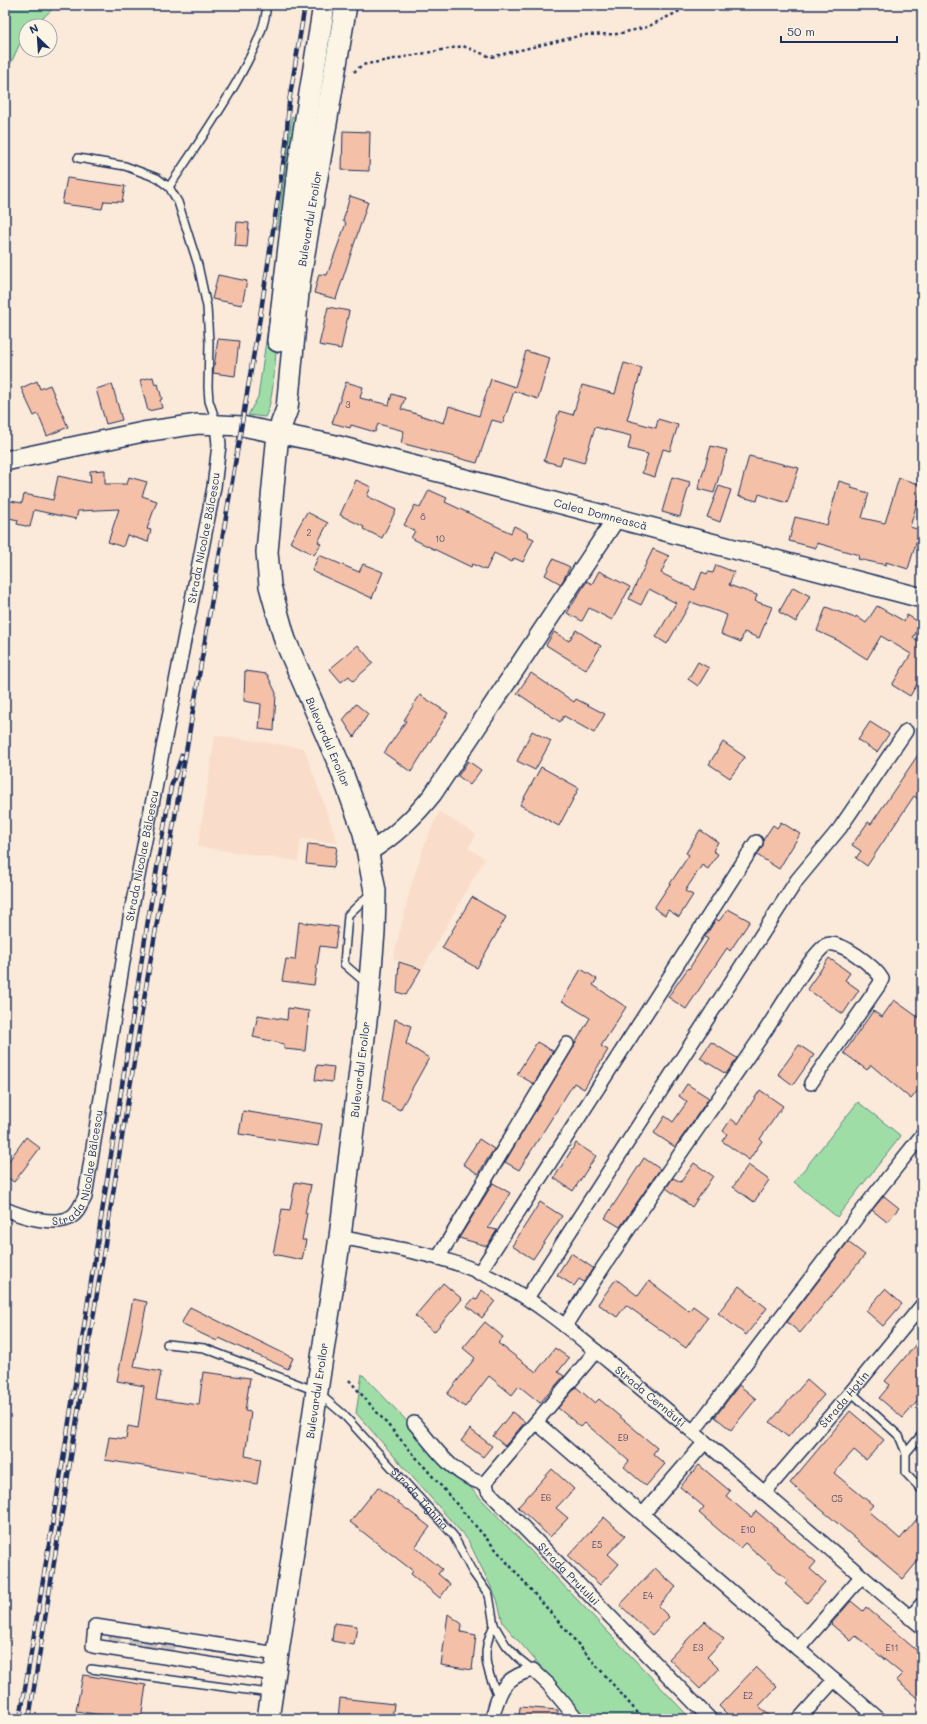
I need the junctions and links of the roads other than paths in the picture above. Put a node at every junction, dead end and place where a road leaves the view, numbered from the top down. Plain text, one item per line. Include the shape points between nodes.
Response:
1 (266, 5) edge
2 (324, 5) edge
3 (346, 5) edge
4 (78, 158) dead end
5 (169, 187) junction
6 (217, 424) junction
7 (278, 433) junction
8 (5, 461) edge
9 (612, 525) junction
10 (922, 598) edge
11 (922, 610) edge
12 (906, 731) dead end
13 (756, 842) dead end
14 (369, 852) junction
15 (375, 891) junction
16 (370, 987) junction
17 (567, 1044) dead end
18 (811, 1083) dead end
19 (922, 1135) edge
20 (5, 1209) edge
21 (340, 1237) junction
22 (438, 1258) junction
23 (479, 1273) junction
24 (527, 1298) junction
25 (922, 1305) edge
26 (565, 1326) junction
27 (167, 1344) dead end
28 (596, 1351) junction
29 (316, 1391) junction
30 (851, 1392) junction
31 (414, 1423) dead end
32 (537, 1423) junction
33 (693, 1432) junction
34 (922, 1434) edge
35 (705, 1442) junction
36 (906, 1453) junction
37 (486, 1484) junction
38 (922, 1490) edge
39 (764, 1493) junction
40 (643, 1514) junction
41 (861, 1577) junction
42 (922, 1604) edge
43 (910, 1618) junction
44 (494, 1625) junction
45 (922, 1627) edge
46 (798, 1649) junction
47 (91, 1669) dead end
48 (532, 1670) junction
49 (274, 1674) junction
50 (834, 1680) junction
51 (498, 1696) junction
52 (268, 1719) edge
53 (492, 1719) edge
54 (577, 1719) edge
55 (710, 1719) edge
56 (799, 1719) edge
57 (879, 1719) edge

1 - 5 lane via 256,45 218,111
2 - 7 main road, Bulevardul Eroilor via 305,116 286,272 274,408
3 - 7 main road, Bulevardul Eroilor via 299,283 287,409
4 - 5 lane via 125,166 157,178
5 - 6 lane via 178,202 198,265 207,307 209,401
6 - 7 main road
6 - 8 main road via 171,427
6 - 20 street, Strada Nicolae Bălcescu via 219,445 214,487 131,912 84,1197 71,1218 59,1221 46,1221
7 - 9 main road, Calea Domnească via 332,444
7 - 9 main road, Calea Domnească via 329,457
7 - 14 main road, Bulevardul Eroilor via 267,552 271,592 285,640 357,809
9 - 10 main road, Calea Domnească
9 - 11 main road, Calea Domnească
9 - 14 street via 433,794 402,828
12 - 24 street via 840,828 797,880
13 - 23 street
14 - 15 main road, Bulevardul Eroilor
15 - 16 main road, Bulevardul Eroilor
15 - 16 lane via 348,915 344,964
16 - 21 main road, Bulevardul Eroilor
17 - 22 street
18 - 26 street via 882,979 874,968 834,943 827,944 810,962
19 - 33 street
21 - 22 street, Strada Cernăuți
21 - 29 main road, Bulevardul Eroilor
22 - 23 street, Strada Cernăuți
23 - 24 street, Strada Cernăuți
24 - 26 street, Strada Cernăuți
25 - 30 street, Strada Hotin
26 - 28 street, Strada Cernăuți
27 - 29 lane via 204,1348
28 - 32 street
28 - 33 street, Strada Cernăuți
29 - 44 lane, Strada Tighina via 342,1414 453,1535 472,1571 489,1595
29 - 49 main road, Bulevardul Eroilor
30 - 36 lane via 899,1436
30 - 39 street, Strada Hotin
31 - 37 street via 459,1472 476,1482
32 - 37 street
32 - 40 street
33 - 35 street, Strada Cernăuți
34 - 36 lane
35 - 39 street, Strada Cernăuți
35 - 40 street
36 - 38 lane via 906,1473
37 - 55 street, Strada Prutului via 492,1496
39 - 41 street, Strada Cernăuți
40 - 46 street
41 - 43 street, Strada Cernăuți
41 - 46 street
42 - 43 street
43 - 45 street, Strada Cernăuți
44 - 48 lane via 514,1654
44 - 51 lane via 487,1640 486,1654 489,1676
46 - 50 street
47 - 49 lane
48 - 51 street via 519,1673 508,1680
48 - 54 street via 548,1684
49 - 49 street via 95,1626 93,1646
49 - 52 main road, Bulevardul Eroilor
50 - 56 street
50 - 57 street
51 - 53 street

